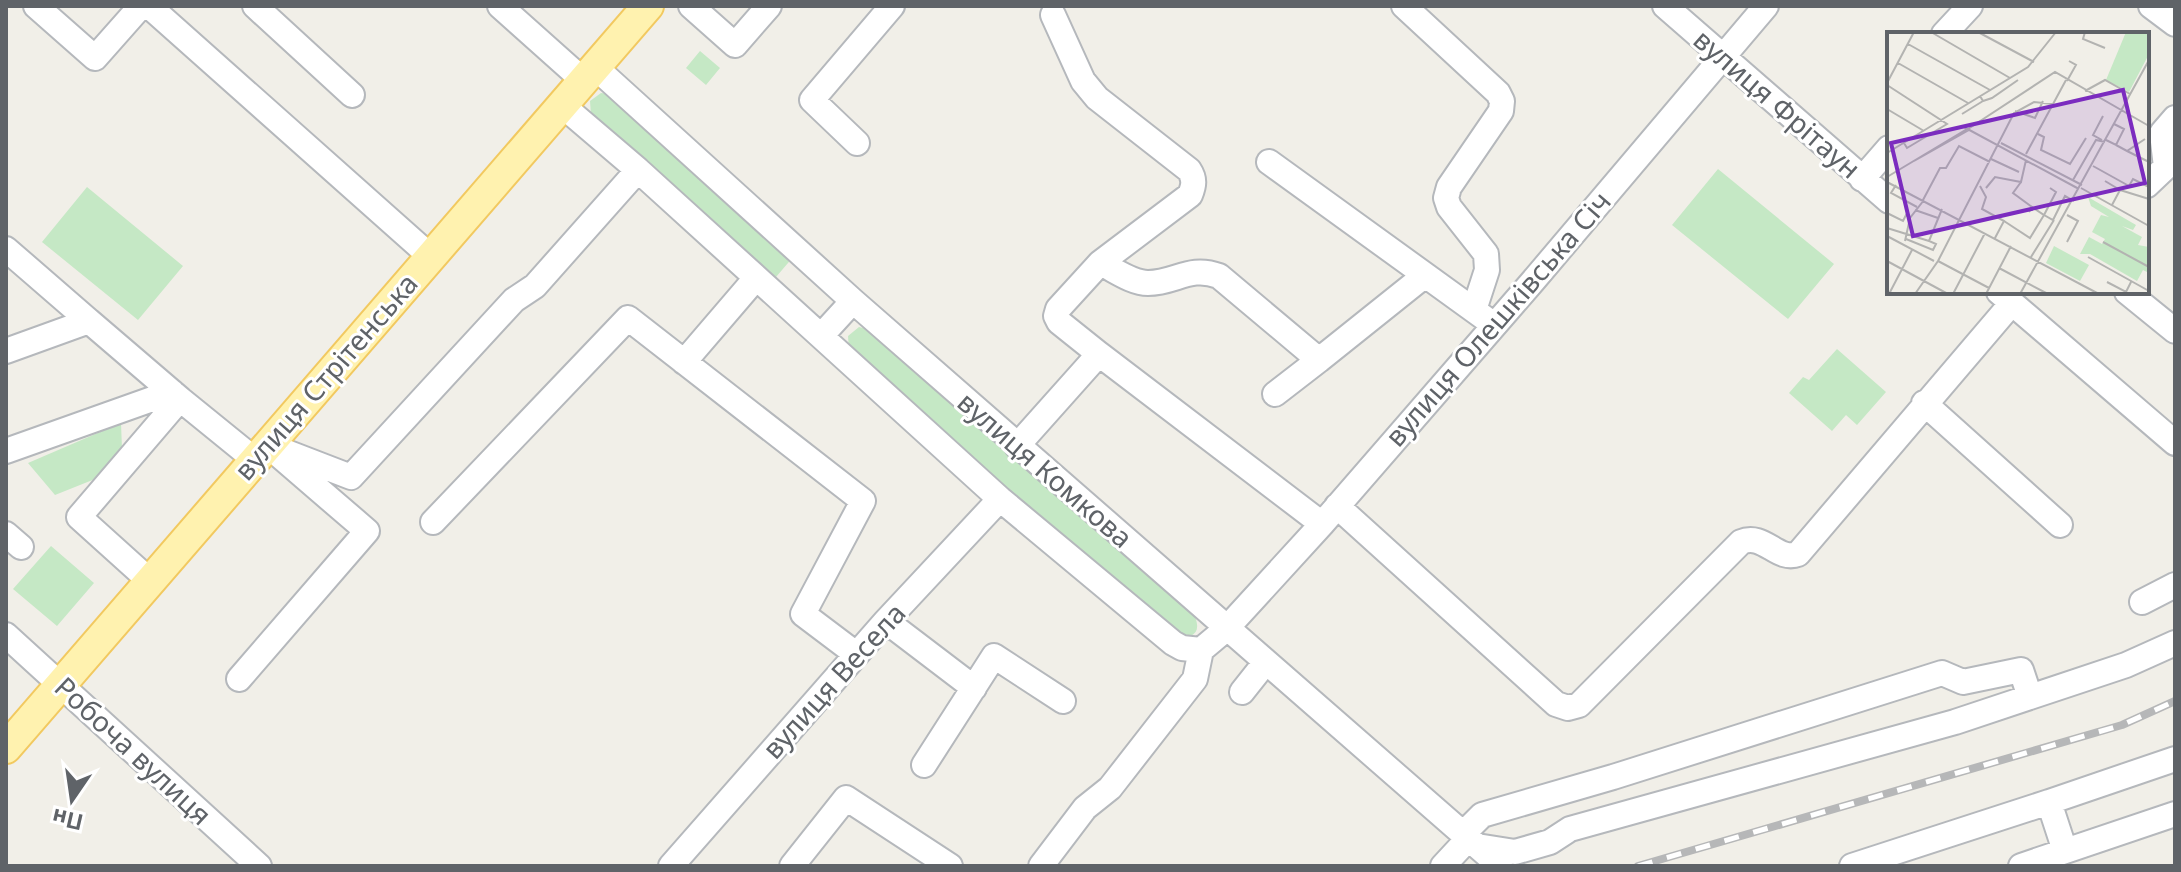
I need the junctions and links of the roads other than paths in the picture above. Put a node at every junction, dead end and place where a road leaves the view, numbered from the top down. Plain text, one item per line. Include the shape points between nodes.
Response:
1 (36, 6) edge
2 (255, 6) edge
3 (500, 6) edge
4 (648, 6) edge
5 (691, 6) edge
6 (769, 6) edge
7 (892, 6) edge
8 (1404, 6) edge
9 (1665, 6) edge
10 (1766, 6) edge
11 (1970, 6) edge
12 (2151, 6) edge
13 (152, 8) edge
14 (1053, 9) edge
15 (2175, 24) edge
16 (1946, 32) edge
17 (1723, 57) junction
18 (590, 74) junction
19 (352, 95) dead end
20 (563, 106) junction
21 (2175, 118) edge
22 (857, 143) dead end
23 (1887, 150) edge
24 (1269, 162) dead end
25 (638, 170) junction
26 (2170, 171) edge
27 (1862, 179) junction
28 (2149, 184) edge
29 (1887, 199) edge
30 (6, 249) edge
31 (430, 256) junction
32 (1100, 263) junction
33 (1424, 276) junction
34 (756, 278) junction
35 (2129, 294) edge
36 (2009, 297) edge
37 (853, 301) junction
38 (1474, 310) junction
39 (89, 321) junction
40 (1494, 326) junction
41 (2175, 331) edge
42 (821, 336) junction
43 (6, 351) edge
44 (1099, 354) junction
45 (1319, 360) junction
46 (684, 362) junction
47 (1275, 394) dead end
48 (176, 396) junction
49 (1924, 403) junction
50 (2175, 443) edge
51 (1017, 446) junction
52 (6, 451) edge
53 (261, 452) junction
54 (1000, 499) junction
55 (1329, 515) junction
56 (433, 522) dead end
57 (2060, 525) dead end
58 (150, 581) junction
59 (2175, 585) edge
60 (2142, 602) dead end
61 (886, 621) junction
62 (1226, 629) junction
63 (6, 635) edge
64 (2175, 643) edge
65 (1201, 650) junction
66 (856, 654) junction
67 (1265, 663) junction
68 (239, 679) dead end
69 (61, 685) junction
70 (974, 688) junction
71 (1242, 692) dead end
72 (2030, 697) junction
73 (1063, 701) dead end
74 (6, 748) edge
75 (2175, 759) edge
76 (924, 765) dead end
77 (2049, 802) junction
78 (2175, 814) edge
79 (1469, 840) junction
80 (2076, 855) edge
81 (244, 861) edge
82 (671, 866) edge
83 (792, 866) edge
84 (950, 866) edge
85 (1041, 866) edge
86 (1443, 866) edge
87 (1500, 866) edge
88 (1852, 866) edge
89 (2021, 866) edge

1 - 13 street via 95,58
2 - 19 street
3 - 18 street, вулиця Комкова
4 - 18 main road, вулиця Стрітенська
5 - 6 street via 735,45
7 - 22 street via 812,100
8 - 38 street via 1502,101 1501,111 1446,198 1488,262
9 - 17 street, вулиця Фрітаун
10 - 17 street, вулиця Олешківська Січ
11 - 16 street
12 - 15 street
13 - 31 street
14 - 32 street via 1083,81 1097,98 1193,177 1190,195
17 - 27 street, вулиця Фрітаун
17 - 40 street, вулиця Олешківська Січ
18 - 20 main road, вулиця Стрітенська
18 - 37 street, вулиця Комкова
20 - 25 street, вулиця Комкова
20 - 31 main road, вулиця Стрітенська
21 - 26 street via 2162,133
23 - 27 street
24 - 33 street
25 - 34 street, вулиця Комкова
25 - 53 street via 351,477
26 - 28 street
27 - 29 street, вулиця Фрітаун
30 - 39 street
31 - 53 main road, вулиця Стрітенська
32 - 44 street via 1056,316
32 - 45 street via 1145,283 1191,272 1219,276
33 - 38 street
33 - 45 street
34 - 42 street, вулиця Комкова
34 - 46 street
35 - 41 street
36 - 49 street
36 - 50 street
37 - 42 street
37 - 51 street, вулиця Комкова
38 - 40 street
39 - 43 street
39 - 48 street
40 - 55 street, вулиця Олешківська Січ
42 - 54 street, вулиця Комкова
44 - 51 street
44 - 55 street
45 - 47 street
46 - 56 street via 628,318
46 - 66 street via 863,501 803,614
48 - 52 street
48 - 53 street
48 - 58 street via 79,517
49 - 55 street via 1798,554 1784,555 1750,538 1741,542 1579,705 1568,708 1556,704
49 - 57 street
51 - 62 street, вулиця Комкова
53 - 58 main road, вулиця Стрітенська
53 - 68 street via 367,531
54 - 61 street, вулиця Весела
54 - 65 street, вулиця Комкова via 1173,643
55 - 62 street, вулиця Олешківська Січ
58 - 69 main road, вулиця Стрітенська
59 - 60 street
61 - 66 street, вулиця Весела
61 - 70 street
62 - 65 street, вулиця Олешківська Січ
62 - 67 street, вулиця Комкова
63 - 69 street, Робоча вулиця
64 - 72 street
65 - 85 street via 1195,679
66 - 82 street, вулиця Весела
67 - 71 street
67 - 79 street, вулиця Комкова
69 - 74 main road, вулиця Стрітенська
69 - 81 street, Робоча вулиця
70 - 73 street via 994,656
70 - 76 street
72 - 79 street via 1570,829 1550,842 1515,852
72 - 79 street via 2021,670 1963,682 1942,673 1482,815
75 - 77 street
77 - 80 street
77 - 88 street
78 - 80 street
79 - 86 street
79 - 87 street, вулиця Комкова
80 - 89 street
83 - 84 street via 846,798

